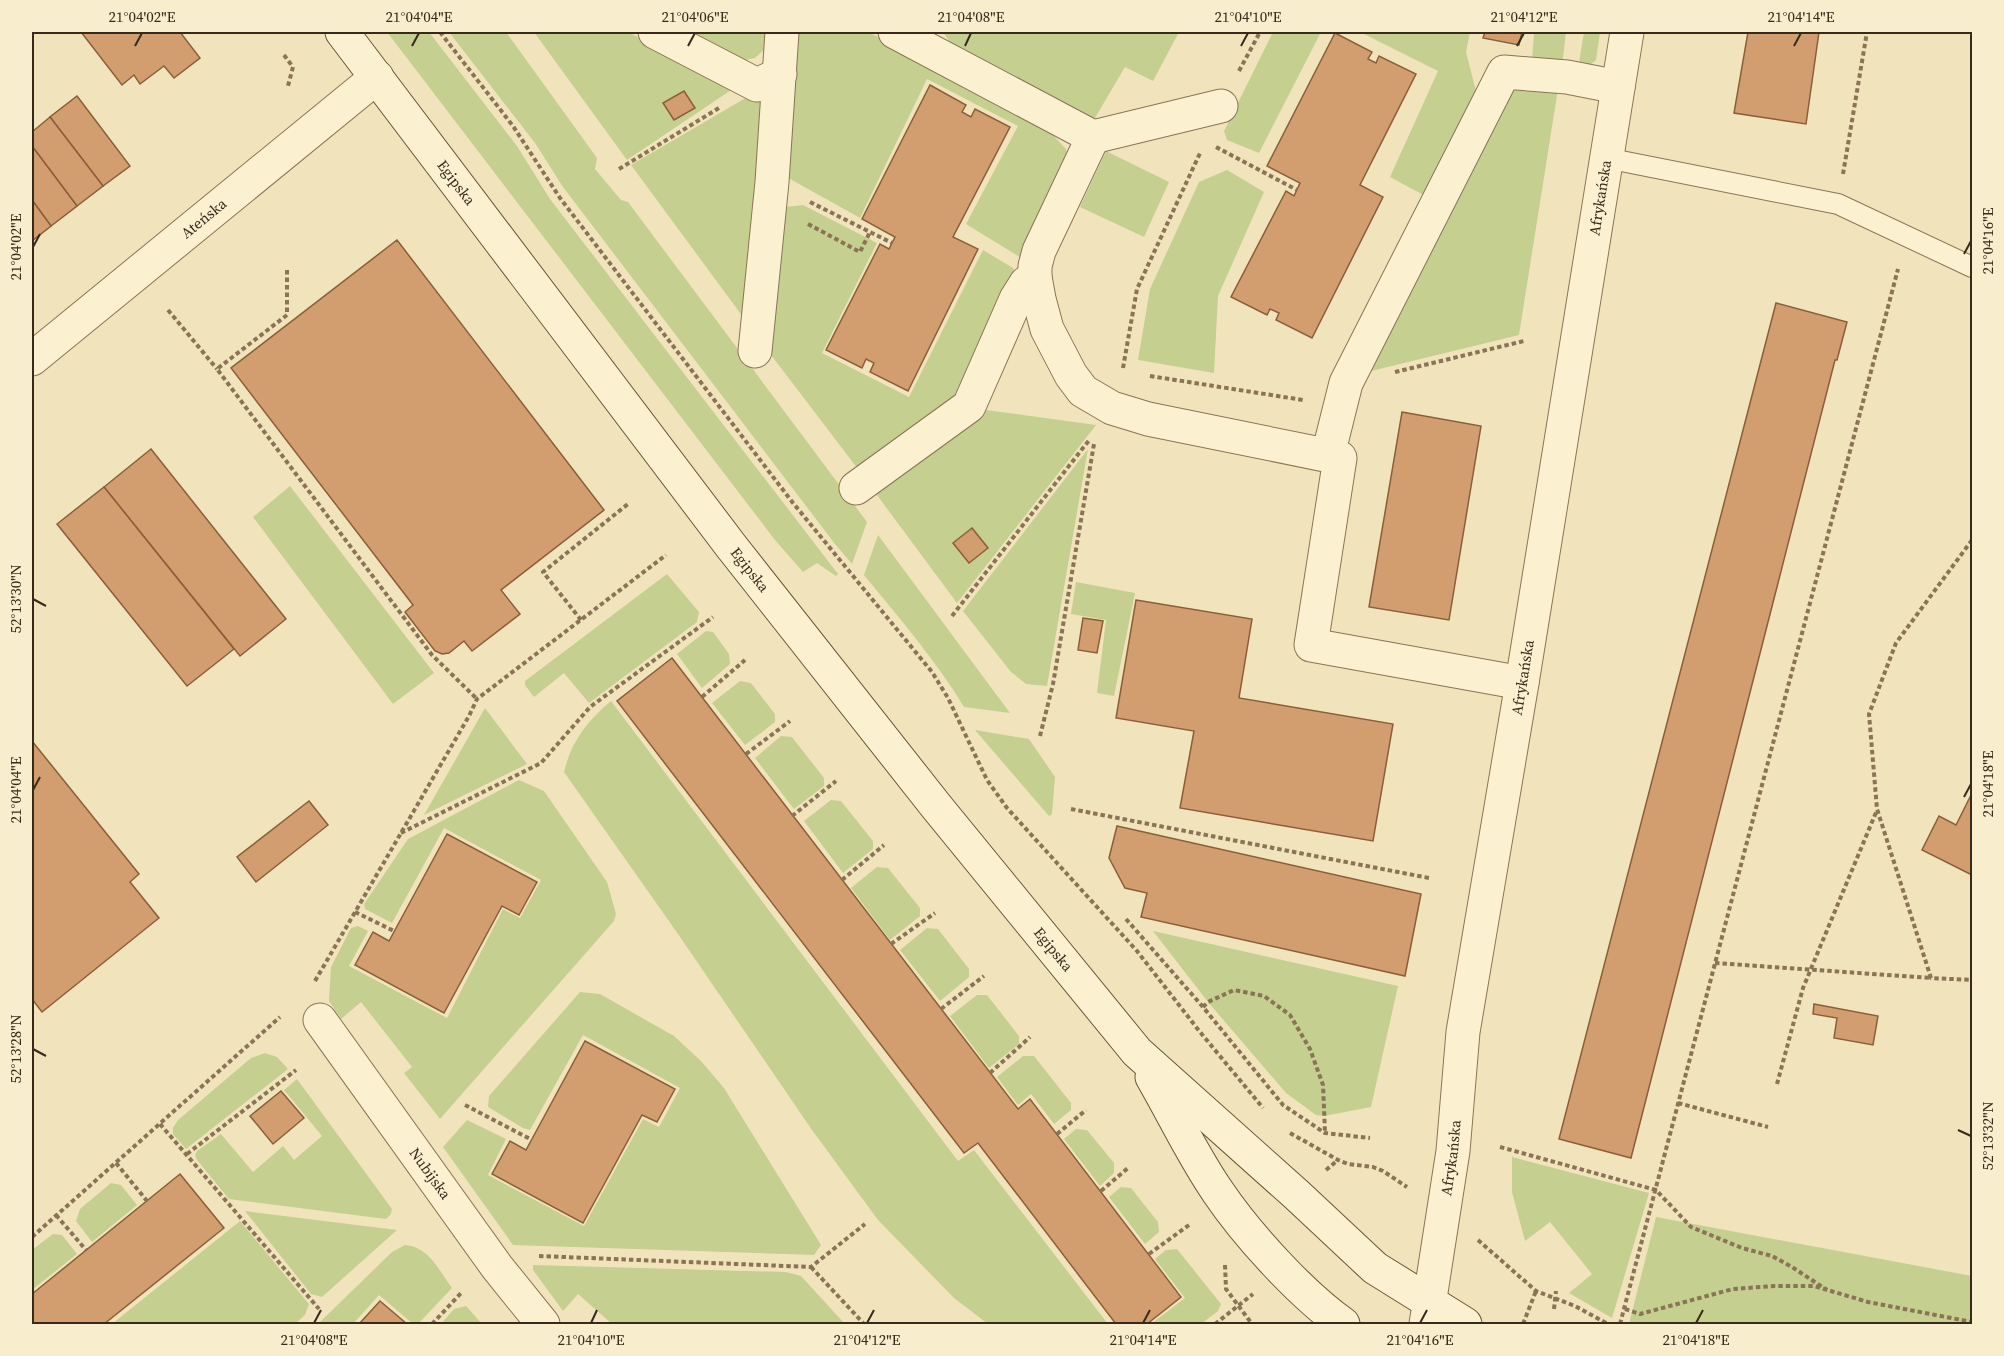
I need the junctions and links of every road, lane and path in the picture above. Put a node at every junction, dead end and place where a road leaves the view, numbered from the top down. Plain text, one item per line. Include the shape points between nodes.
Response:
1 (342, 32) edge
2 (440, 32) edge
3 (655, 32) edge
4 (782, 32) edge
5 (895, 32) edge
6 (1260, 32) edge
7 (1627, 32) edge
8 (1867, 32) edge
9 (284, 55) dead end
10 (377, 76) junction
11 (768, 79) junction
12 (288, 86) dead end
13 (1618, 87) junction
14 (1221, 106) junction
15 (1093, 137) junction
16 (1205, 141) junction
17 (1606, 158) junction
18 (619, 169) dead end
19 (772, 182) junction
20 (1297, 190) dead end
21 (1838, 204) junction
22 (798, 231) dead end
23 (870, 232) junction
24 (1906, 236) junction
25 (892, 243) dead end
26 (1972, 267) edge
27 (287, 270) dead end
28 (1035, 277) junction
29 (168, 310) dead end
30 (755, 351) dead end
31 (32, 359) edge
32 (217, 369) junction
33 (1112, 408) junction
34 (1328, 455) junction
35 (856, 488) dead end
36 (628, 504) dead end
37 (1972, 540) edge
38 (666, 555) dead end
39 (713, 616) dead end
40 (952, 616) dead end
41 (581, 620) junction
42 (745, 660) dead end
43 (1522, 683) junction
44 (702, 697) dead end
45 (477, 699) junction
46 (790, 721) dead end
47 (1040, 736) dead end
48 (746, 754) dead end
49 (836, 781) dead end
50 (1071, 809) dead end
51 (1877, 809) junction
52 (792, 816) dead end
53 (401, 833) junction
54 (884, 845) dead end
55 (1429, 878) dead end
56 (842, 880) dead end
57 (355, 912) junction
58 (935, 913) dead end
59 (1126, 920) dead end
60 (394, 931) dead end
61 (891, 944) dead end
62 (1715, 963) junction
63 (1811, 970) junction
64 (984, 976) dead end
65 (1931, 978) junction
66 (1972, 980) edge
67 (312, 985) dead end
68 (1203, 1007) junction
69 (941, 1009) dead end
70 (282, 1015) dead end
71 (320, 1020) dead end
72 (1030, 1037) dead end
73 (1137, 1052) junction
74 (296, 1070) dead end
75 (990, 1072) dead end
76 (1777, 1084) dead end
77 (1678, 1104) junction
78 (465, 1105) dead end
79 (1086, 1110) dead end
80 (1265, 1110) dead end
81 (160, 1124) junction
82 (1768, 1127) dead end
83 (1284, 1129) dead end
84 (1325, 1133) junction
85 (1057, 1134) dead end
86 (1370, 1138) dead end
87 (532, 1140) dead end
88 (1500, 1147) dead end
89 (187, 1154) junction
90 (116, 1163) junction
91 (1128, 1168) dead end
92 (1656, 1190) junction
93 (1101, 1191) dead end
94 (147, 1200) dead end
95 (1443, 1214) junction
96 (56, 1215) junction
97 (865, 1224) dead end
98 (1189, 1225) dead end
99 (32, 1237) edge
100 (86, 1250) dead end
101 (1149, 1254) dead end
102 (538, 1256) dead end
103 (811, 1267) junction
104 (1556, 1290) dead end
105 (1827, 1290) junction
106 (1256, 1291) dead end
107 (1536, 1291) junction
108 (462, 1292) dead end
109 (1555, 1298) junction
110 (1238, 1307) junction
111 (319, 1309) dead end
112 (1554, 1309) dead end
113 (1625, 1310) junction
114 (1428, 1314) edge
115 (1972, 1322) edge
116 (432, 1324) edge
117 (543, 1324) edge
118 (864, 1324) edge
119 (1215, 1324) edge
120 (1252, 1324) edge
121 (1343, 1324) edge
122 (1465, 1324) edge
123 (1523, 1324) edge
124 (1608, 1324) edge
125 (1620, 1324) edge

1 - 10 street, Egipska
2 - 80 path via 513,126 560,198 793,503 932,672 987,780 1007,808 1137,951
3 - 11 street
4 - 11 street
5 - 15 street
6 - 14 path
7 - 13 street, Afrykańska
8 - 21 path
9 - 12 path via 293,67
10 - 31 street, Ateńska
10 - 73 street, Egipska via 731,546
11 - 18 path
11 - 19 street
13 - 17 street, Afrykańska
13 - 34 street via 1567,77 1504,72 1346,383
14 - 15 street
14 - 16 path
15 - 28 street via 1039,251
16 - 20 path
16 - 33 path via 1137,289 1123,372
17 - 21 lane
17 - 43 street, Afrykańska
19 - 23 path
19 - 30 street
21 - 24 lane
22 - 23 path via 808,224 860,252
23 - 25 path
24 - 26 lane
24 - 62 path
27 - 32 path via 287,315
28 - 33 street via 1047,329 1071,375 1083,391
28 - 35 street via 1016,299 969,406
29 - 32 path
32 - 45 path via 432,655
33 - 34 street via 1148,419 1185,439
34 - 43 street via 1340,458 1311,645
36 - 41 path via 543,572
37 - 51 path via 1896,643 1869,714
38 - 41 path
39 - 53 path via 590,707 541,763
40 - 47 path via 1096,431 1053,684
41 - 45 path
42 - 44 path
43 - 95 street, Afrykańska via 1463,1032 1453,1151
45 - 53 path
46 - 48 path
49 - 52 path
50 - 55 path
51 - 63 path
51 - 65 path
53 - 57 path
54 - 56 path
57 - 60 path
57 - 67 path
58 - 61 path
59 - 68 path
62 - 63 path
62 - 77 path
63 - 65 path
63 - 76 path
64 - 69 path
65 - 66 path
68 - 84 path via 1283,1105
68 - 84 path via 1234,990 1264,996 1290,1015 1310,1049 1323,1085
70 - 81 path
71 - 117 street, Nubijska via 497,1267
72 - 75 path
73 - 114 street, Egipska
73 - 121 street, Egipska via 1218,1191 1288,1274
74 - 89 path
77 - 82 path
77 - 92 path
78 - 87 path
79 - 85 path
81 - 89 path
81 - 90 path
83 - 95 path via 1338,1160 1383,1171
84 - 86 path
88 - 92 path
89 - 111 path
90 - 94 path
90 - 96 path
91 - 93 path
92 - 105 path via 1691,1227 1772,1256
92 - 113 path
95 - 107 path
95 - 114 street, Afrykańska
96 - 99 path
96 - 100 path
97 - 103 path
98 - 101 path
102 - 103 path
103 - 118 path
104 - 109 path
105 - 113 path via 1804,1286 1733,1289 1640,1314
105 - 115 path
106 - 110 path
107 - 109 path
107 - 123 path
108 - 116 path
109 - 112 path
109 - 124 path
110 - 119 path
110 - 120 path
113 - 125 path
114 - 122 street, Egipska

